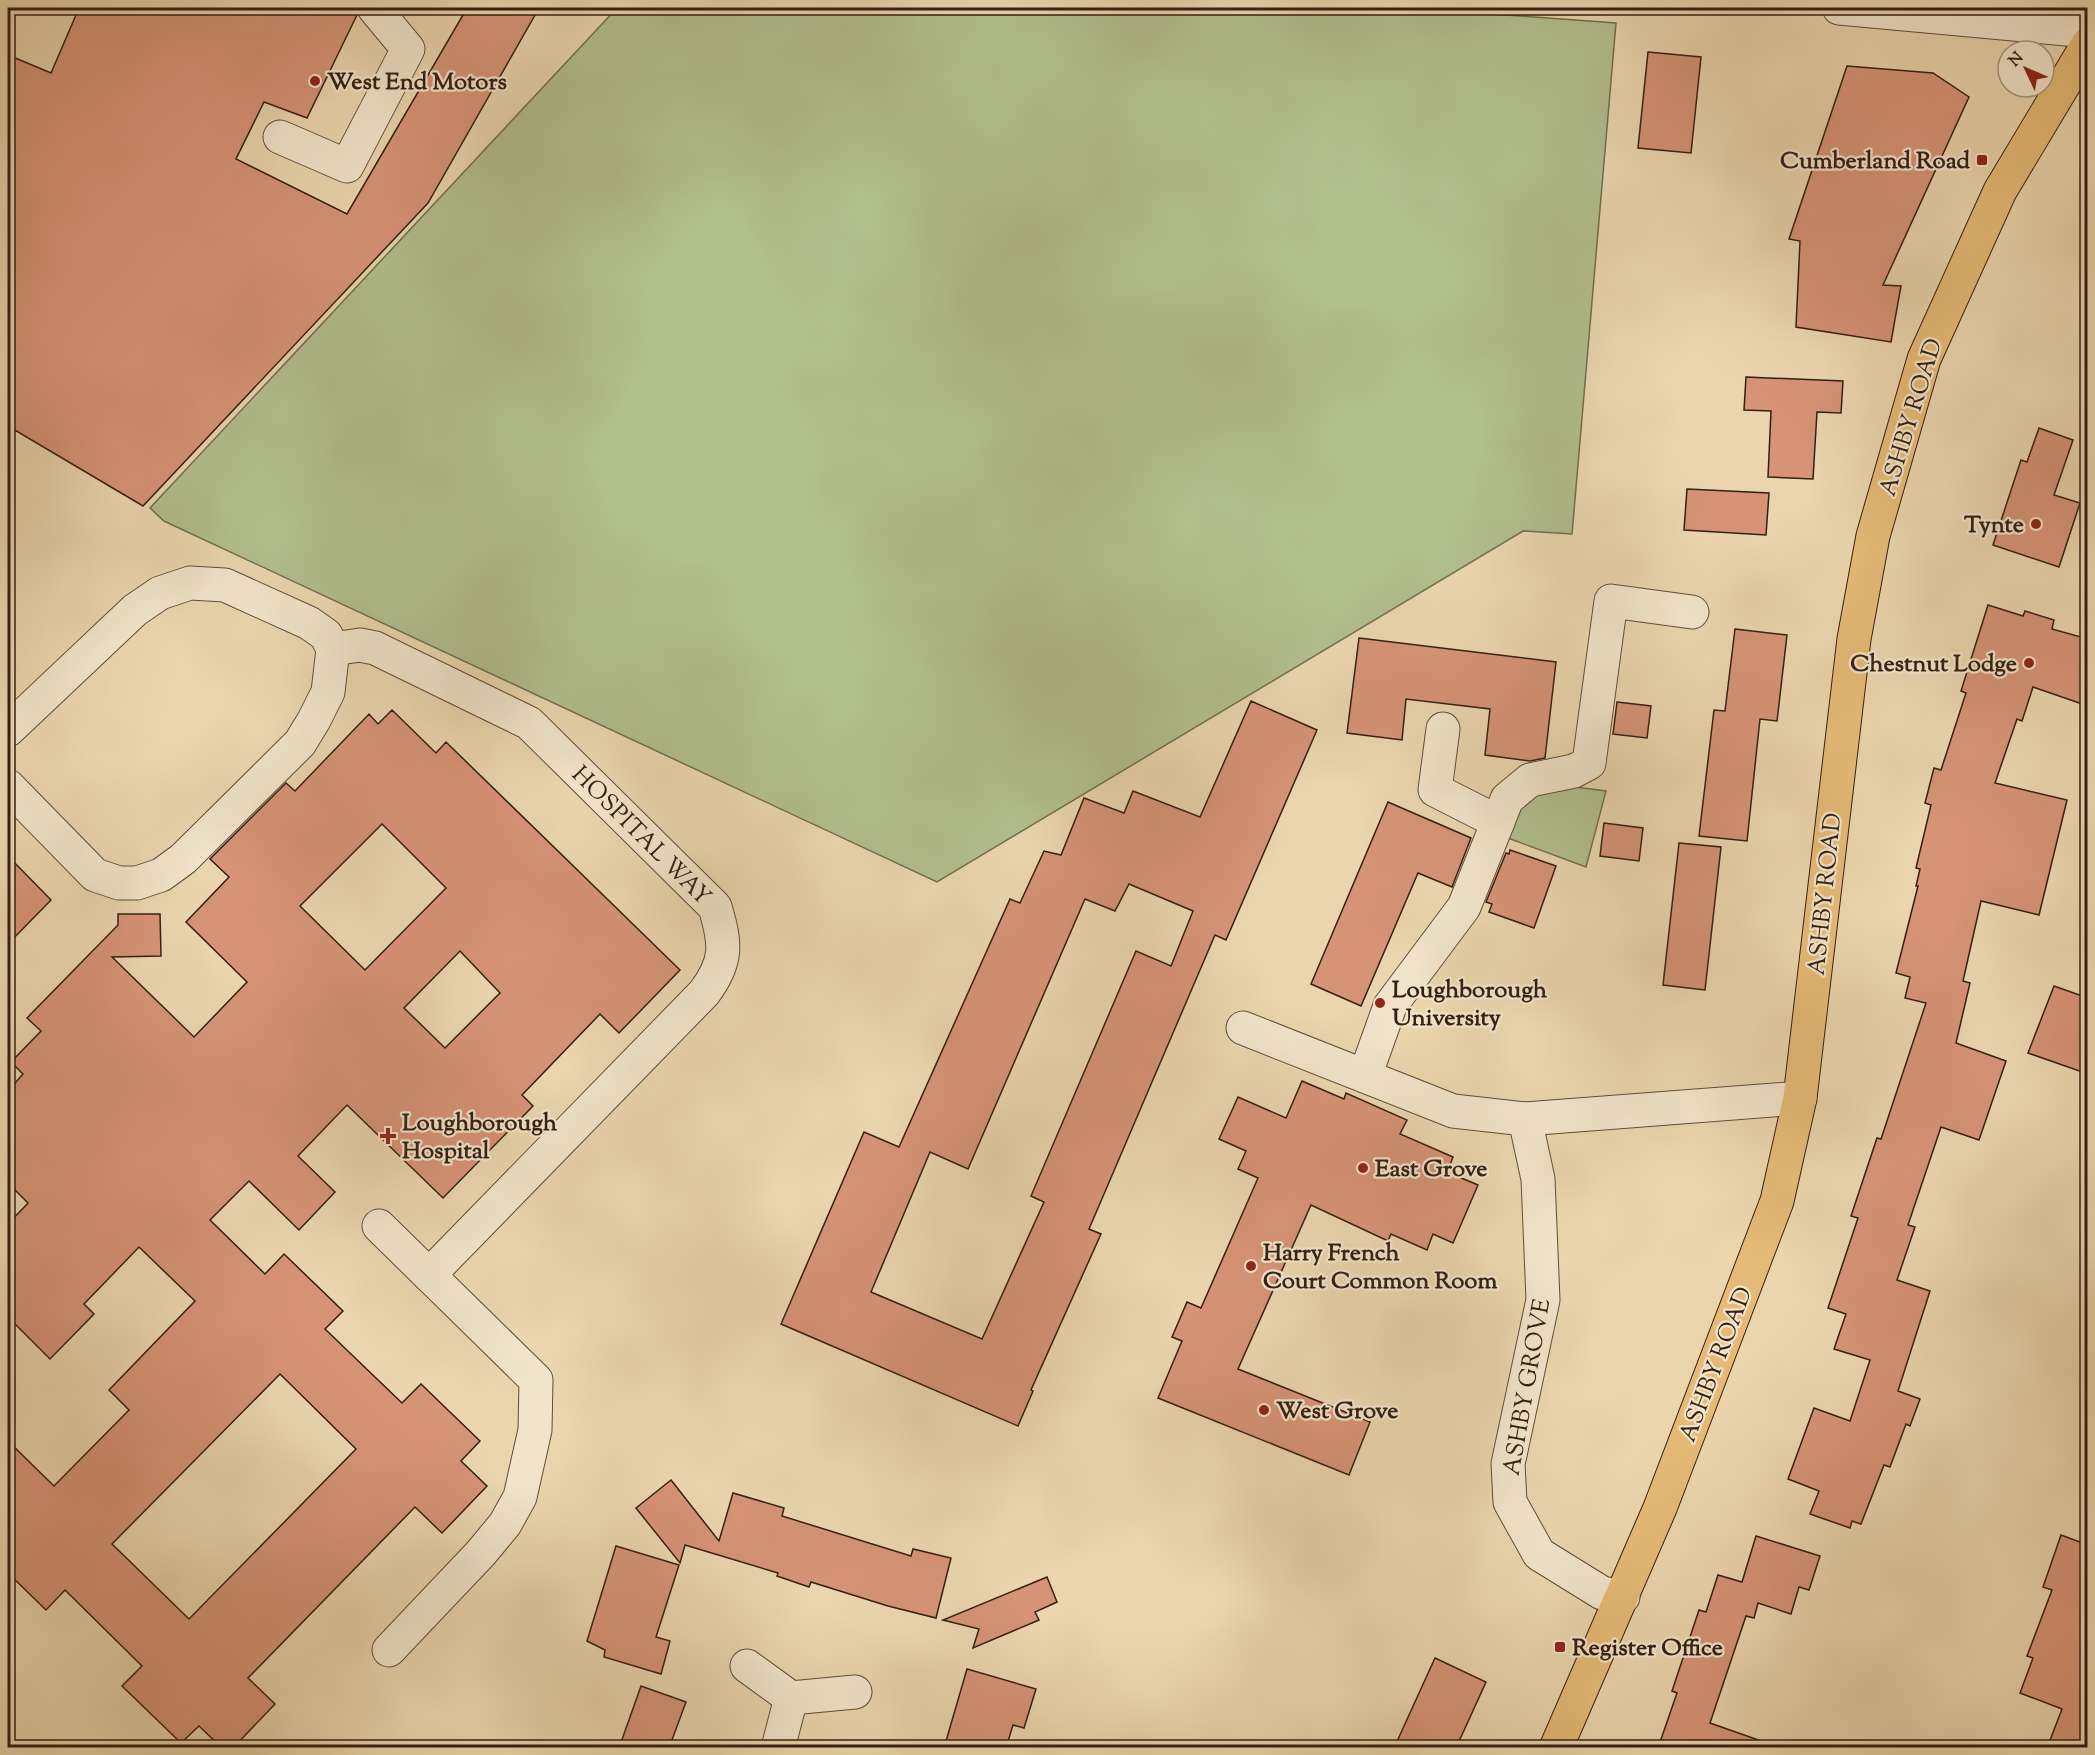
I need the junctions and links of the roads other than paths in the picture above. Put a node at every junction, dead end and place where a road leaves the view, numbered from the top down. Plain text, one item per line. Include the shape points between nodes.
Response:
1 (374, 8) edge
2 (1839, 8) edge
3 (2088, 31) edge
4 (2088, 44) edge
5 (280, 137) dead end
6 (1692, 612) dead end
7 (333, 649) junction
8 (1443, 729) dead end
9 (8, 730) edge
10 (8, 786) edge
11 (1498, 822) junction
12 (1243, 1028) dead end
13 (1365, 1076) junction
14 (1800, 1098) junction
15 (1525, 1119) junction
16 (379, 1226) dead end
17 (429, 1275) junction
18 (1623, 1597) junction
19 (389, 1650) dead end
20 (747, 1666) dead end
21 (855, 1692) dead end
22 (791, 1698) junction
23 (778, 1748) edge
24 (1556, 1748) edge

1 - 5 street via 408,49 347,166
2 - 3 street
4 - 14 main road, ASHBY ROAD via 2000,191 1924,359 1873,536 1854,639
6 - 11 street via 1611,601 1589,763 1574,771 1530,780 1507,799
7 - 9 street via 326,635 309,623 225,585 190,583 160,593 135,610
7 - 10 street via 328,692 300,743 161,875 137,883 119,883 95,875
7 - 17 street, HOSPITAL WAY via 360,645 375,648 529,723 716,907 723,936 716,978 704,993
8 - 11 street via 1435,790
11 - 13 street via 1464,907 1390,1006
12 - 13 street
13 - 15 street via 1453,1111
14 - 15 street
14 - 18 main road, ASHBY ROAD via 1777,1201
15 - 18 street, ASHBY GROVE via 1538,1179 1544,1300 1508,1464 1510,1502 1539,1554 1602,1593
16 - 17 street
17 - 19 street via 537,1380 535,1430 520,1497 505,1524
18 - 24 main road, ASHBY ROAD
20 - 22 street
21 - 22 street
22 - 23 street

